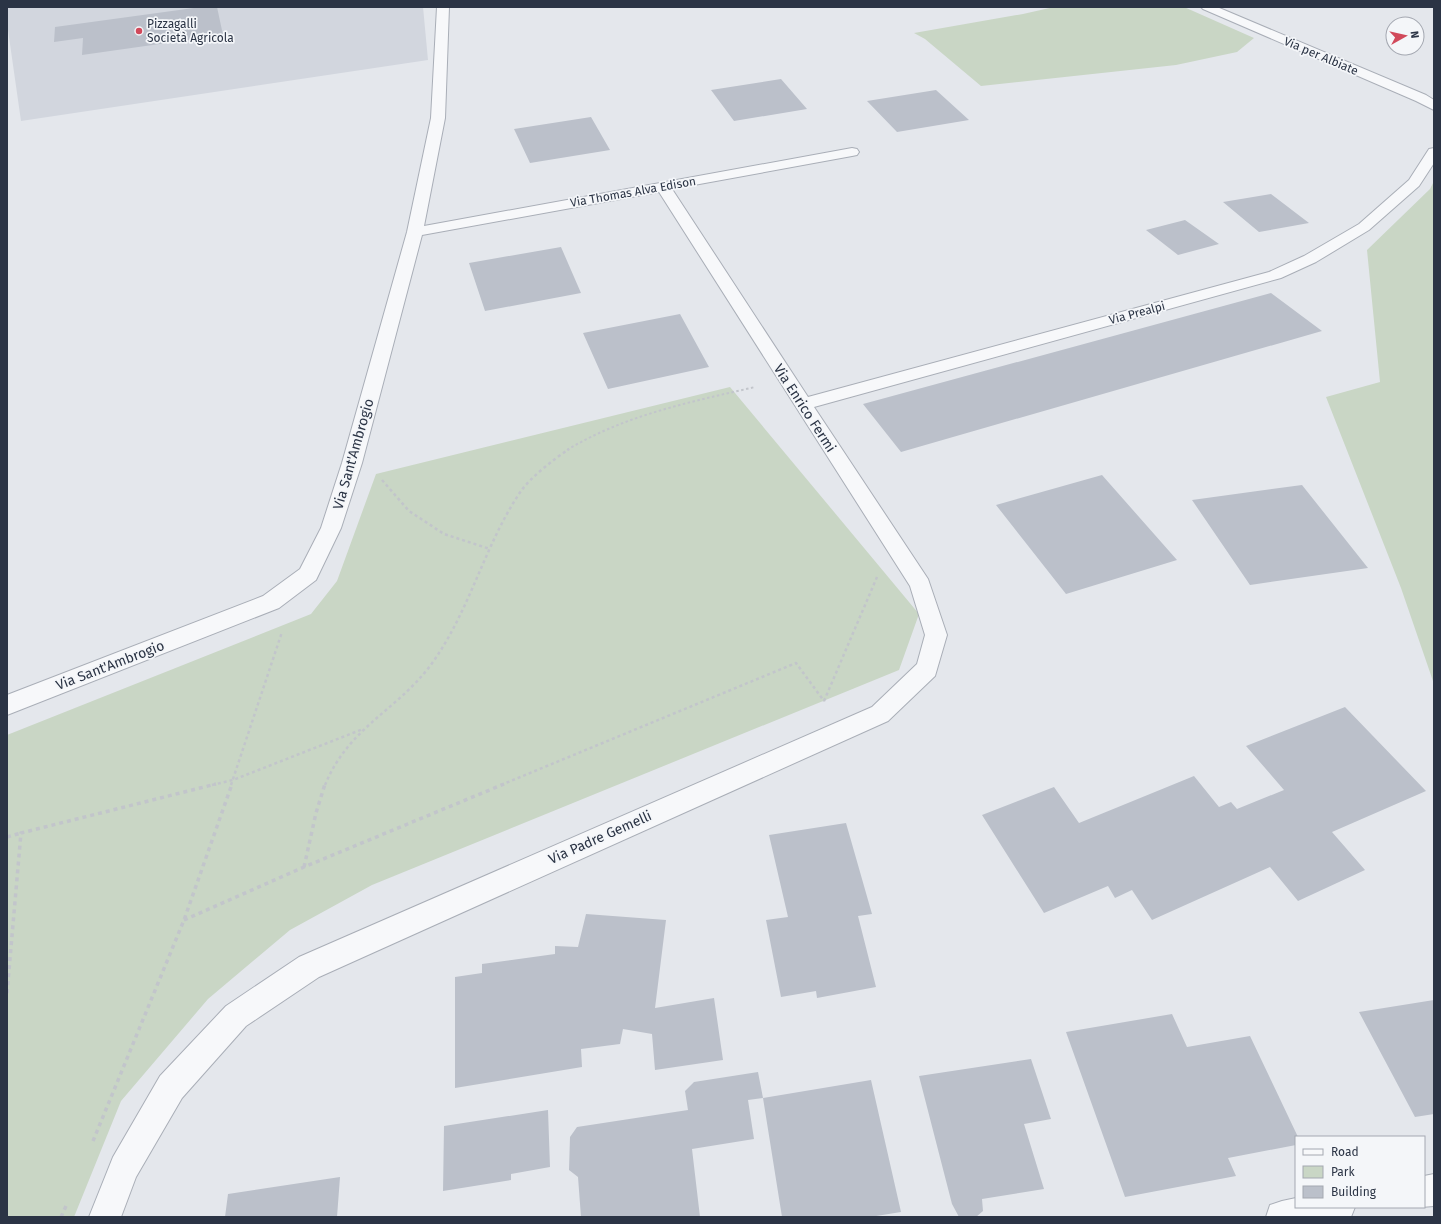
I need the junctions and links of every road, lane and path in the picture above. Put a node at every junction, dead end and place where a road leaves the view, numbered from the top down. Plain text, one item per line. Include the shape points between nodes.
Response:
1 (444, 7) edge
2 (1207, 7) edge
3 (1434, 106) edge
4 (852, 152) dead end
5 (1434, 152) edge
6 (663, 187) junction
7 (415, 232) junction
8 (787, 380) junction
9 (802, 404) junction
10 (352, 463) junction
11 (892, 541) junction
12 (490, 549) junction
13 (272, 602) junction
14 (936, 635) joint
15 (824, 701) junction
16 (7, 705) edge
17 (363, 729) junction
18 (841, 730) junction
19 (233, 780) junction
20 (21, 833) junction
21 (7, 837) edge
22 (304, 867) junction
23 (184, 920) junction
24 (7, 993) edge
25 (91, 1144) dead end
26 (67, 1202) dead end
27 (1333, 1208) edge
28 (61, 1217) edge
29 (105, 1217) edge
30 (1282, 1217) edge

1 - 7 street, Via Sant'Ambrogio via 438,118
2 - 3 street, Via per Albiate via 1421,98
4 - 6 street, Via Thomas Alva Edison
5 - 9 street, Via Prealpi via 1414,183 1364,227 1310,259 1275,275
6 - 7 street, Via Thomas Alva Edison
6 - 8 street, Via Enrico Fermi
7 - 10 street, Via Sant'Ambrogio
8 - 9 street, Via Enrico Fermi
8 - 12 path via 645,413 606,428 566,450 522,490
9 - 11 street, Via Enrico Fermi
10 - 12 path via 376,474 409,511 444,534
10 - 13 street, Via Sant'Ambrogio via 331,528 308,574
11 - 14 street, Via Enrico Fermi via 920,585
11 - 15 path
12 - 17 path via 460,617 439,652 410,688
13 - 16 street, Via Sant'Ambrogio
13 - 19 path via 284,625
14 - 18 street, Via Padre Gemelli via 927,669 880,714
15 - 18 path
15 - 22 path via 796,663
17 - 19 path
17 - 22 path via 336,762 318,803
18 - 29 street, Via Padre Gemelli via 309,967 236,1016 170,1087 124,1168
19 - 20 path
19 - 23 path
20 - 21 path
20 - 24 path
22 - 23 path
23 - 25 path
26 - 28 path
27 - 30 street

